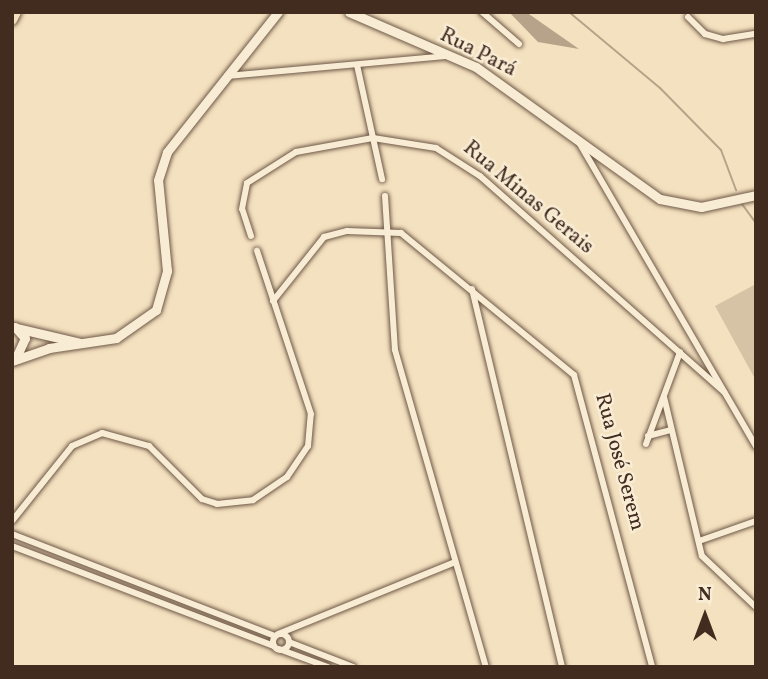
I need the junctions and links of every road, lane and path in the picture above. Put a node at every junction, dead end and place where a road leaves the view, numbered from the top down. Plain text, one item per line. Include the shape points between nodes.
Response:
1 (16, 12) edge
2 (278, 12) edge
3 (349, 12) edge
4 (482, 12) edge
5 (688, 17) dead end
6 (12, 20) edge
7 (756, 34) edge
8 (519, 44) dead end
9 (448, 56) junction
10 (357, 65) junction
11 (227, 76) junction
12 (373, 138) junction
13 (580, 144) junction
14 (382, 179) dead end
15 (756, 195) edge
16 (386, 196) dead end
17 (390, 231) junction
18 (251, 236) dead end
19 (257, 251) dead end
20 (472, 289) junction
21 (273, 300) junction
22 (14, 327) edge
23 (83, 343) junction
24 (680, 352) junction
25 (12, 361) edge
26 (724, 392) junction
27 (664, 397) junction
28 (671, 430) junction
29 (752, 433) edge
30 (648, 436) junction
31 (646, 444) dead end
32 (756, 447) edge
33 (756, 521) edge
34 (12, 522) edge
35 (12, 534) edge
36 (699, 541) junction
37 (12, 547) edge
38 (455, 562) junction
39 (756, 607) edge
40 (307, 623) junction
41 (276, 635) junction
42 (289, 641) junction
43 (276, 648) junction
44 (305, 648) junction
45 (301, 657) junction
46 (328, 667) edge
47 (353, 667) edge
48 (486, 667) edge
49 (562, 667) edge
50 (652, 667) edge

1 - 6 main road
2 - 11 main road
3 - 9 main road, Rua Pará
4 - 8 street
5 - 7 street via 705,34 723,39
9 - 10 street
9 - 13 main road, Rua Pará via 520,94
10 - 11 street
10 - 12 street
11 - 23 main road via 162,163 158,196 168,261 161,301 131,333
12 - 14 street
12 - 18 street, Rua Minas Gerais via 296,152 247,183 242,209
12 - 24 street, Rua Minas Gerais via 419,142 455,157
13 - 15 main road, Rua Pará via 636,186 678,205 701,207
13 - 26 street
16 - 17 street
17 - 20 street, Rua José Serem via 409,236
17 - 21 street via 324,237
17 - 38 street via 395,350
19 - 21 street
20 - 49 street
20 - 50 street, Rua José Serem via 581,385
21 - 34 street via 311,414 309,446 286,477 253,500 216,504 202,499 149,446 102,433 72,446
22 - 23 main road
22 - 25 main road via 25,342
23 - 25 main road
24 - 26 street, Rua Minas Gerais
24 - 27 street
26 - 29 street
27 - 28 street
27 - 30 street
28 - 30 street
28 - 36 street
29 - 32 street
30 - 31 street
33 - 36 street
35 - 41 street
36 - 39 street via 707,567
37 - 43 street
38 - 40 street
38 - 48 street
40 - 41 street
40 - 42 street
41 - 42 street
41 - 43 street
42 - 43 street
42 - 44 street
43 - 45 street
44 - 45 street
44 - 47 street
45 - 46 street

